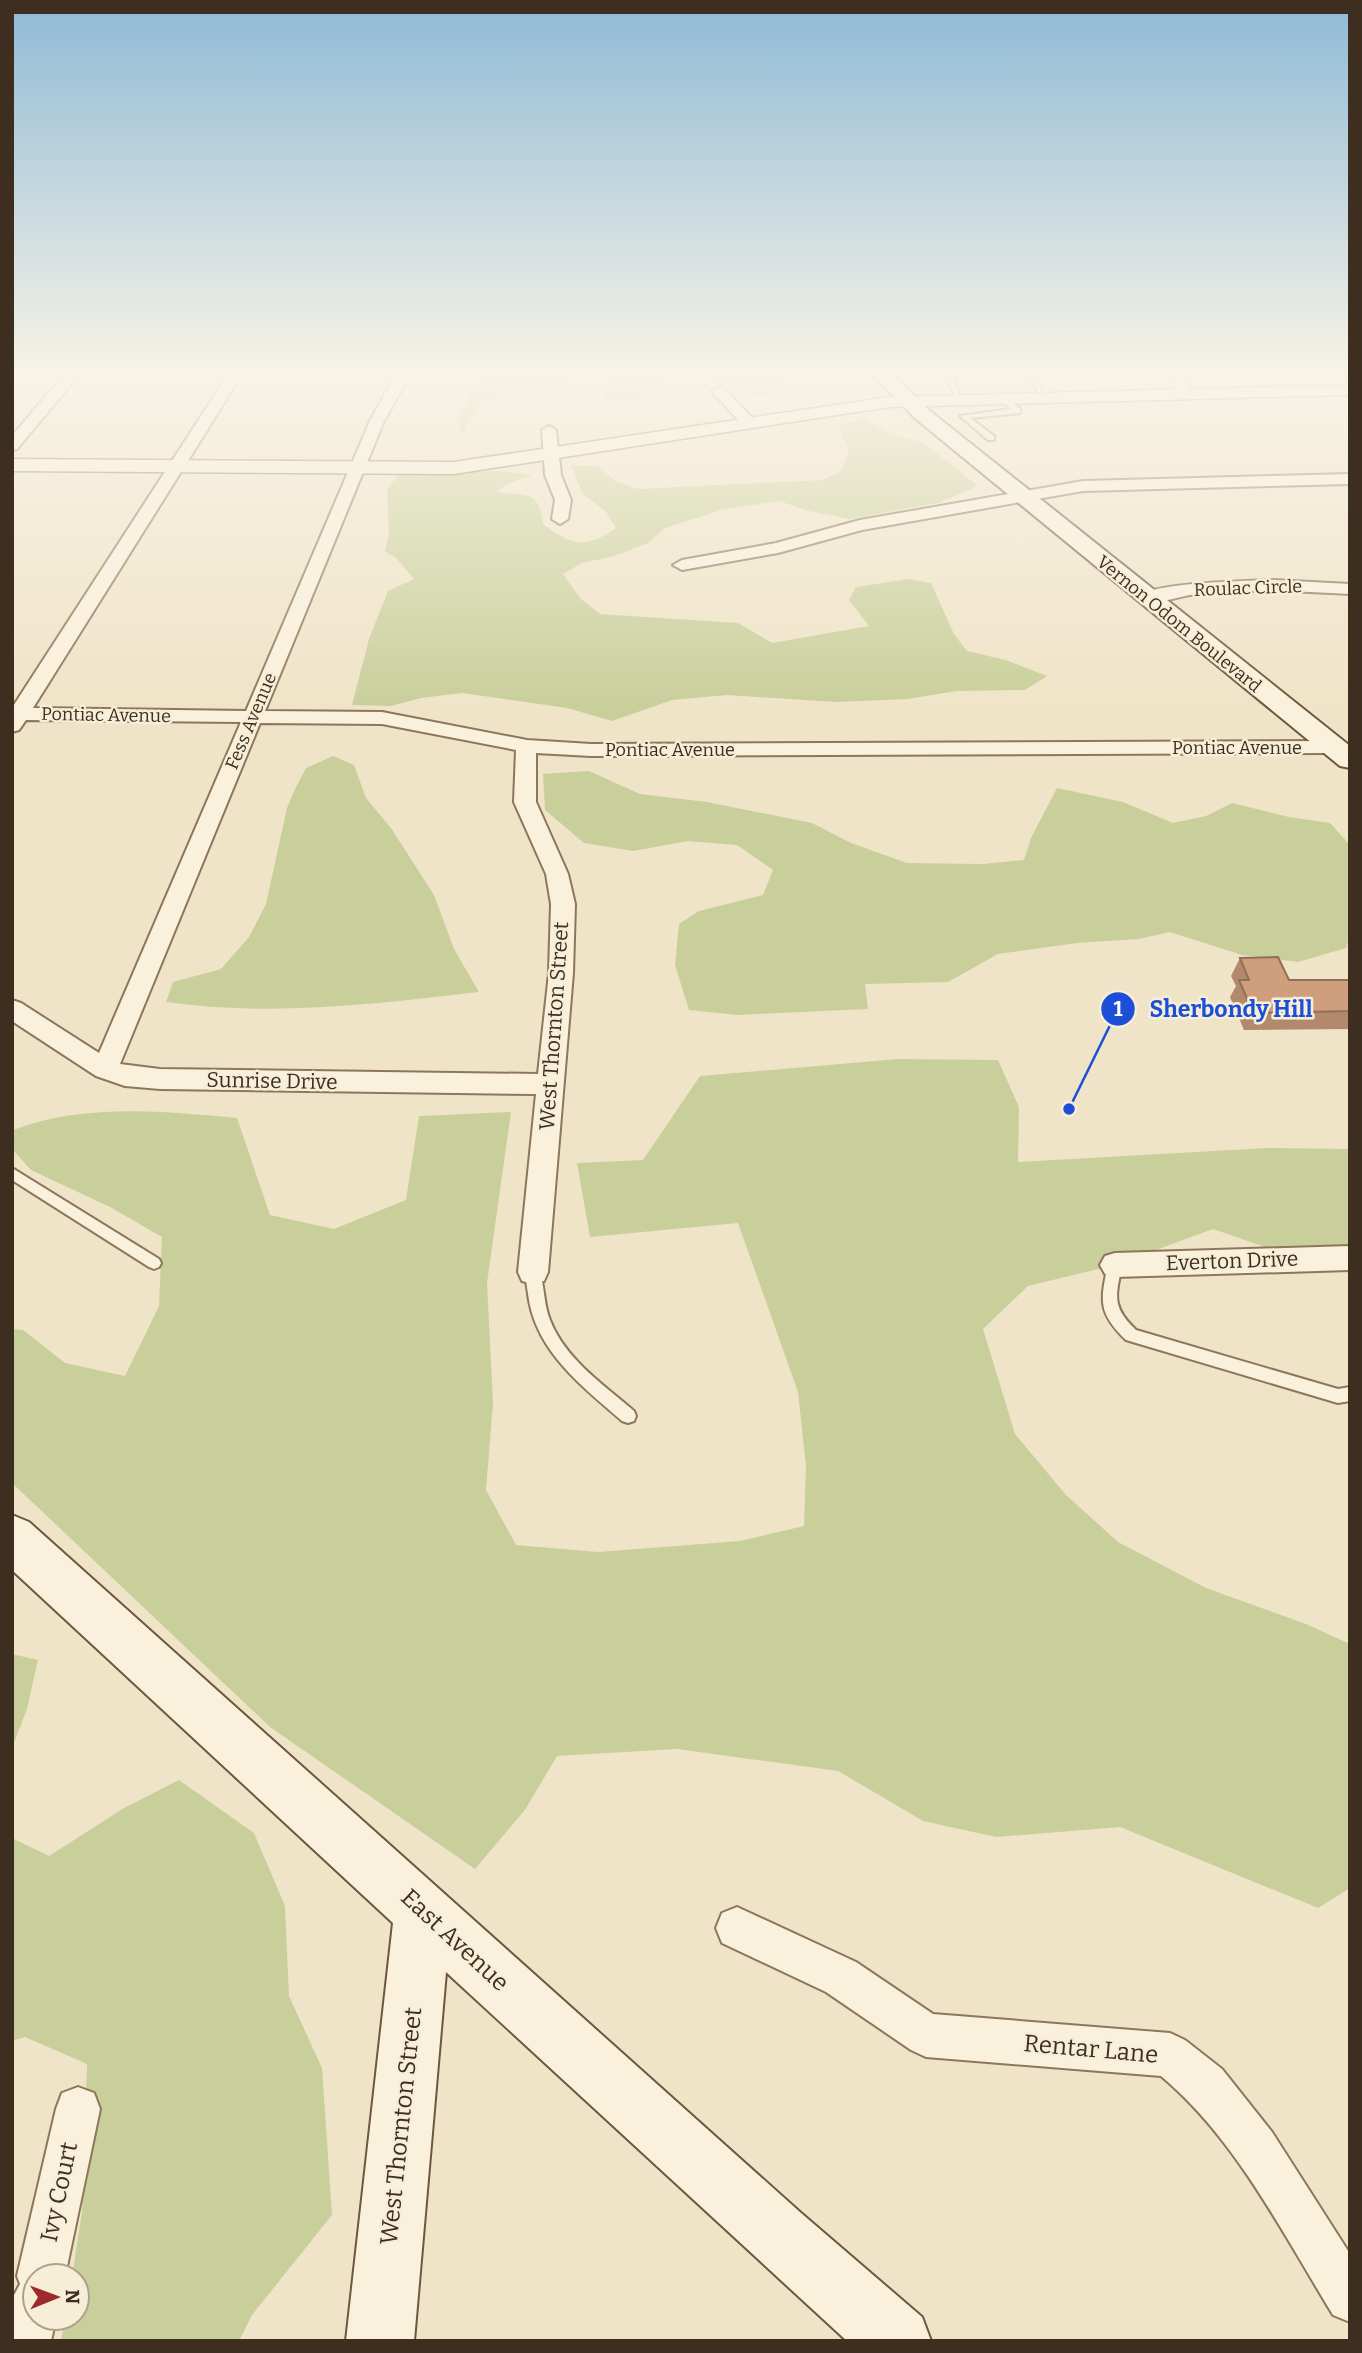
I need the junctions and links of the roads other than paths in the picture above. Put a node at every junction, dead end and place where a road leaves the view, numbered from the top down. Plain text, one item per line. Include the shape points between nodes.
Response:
1 (163, 486) edge
2 (349, 486) edge
3 (557, 486) edge
4 (1010, 486) edge
5 (1090, 486) edge
6 (1022, 496) junction
7 (560, 519) dead end
8 (682, 565) dead end
9 (1350, 589) edge
10 (1147, 597) junction
11 (252, 716) junction
12 (15, 718) edge
13 (527, 746) junction
14 (1340, 754) edge
15 (12, 1009) edge
16 (106, 1069) junction
17 (551, 1084) junction
18 (12, 1174) edge
19 (1350, 1258) edge
20 (154, 1264) dead end
21 (1115, 1265) joint
22 (533, 1272) joint
23 (1350, 1394) edge
24 (628, 1416) dead end
25 (12, 1538) edge
26 (423, 1910) junction
27 (737, 1928) dead end
28 (78, 2109) dead end
29 (44, 2262) edge
30 (1350, 2298) edge
31 (380, 2341) edge
32 (898, 2341) edge

1 - 12 street
2 - 11 street, Fess Avenue
3 - 7 street via 563,500
4 - 6 main road, Vernon Odom Boulevard
5 - 6 street
6 - 8 street via 860,525 778,548
6 - 10 main road, Vernon Odom Boulevard
9 - 10 street, Roulac Circle via 1221,587
10 - 14 main road, Vernon Odom Boulevard
11 - 12 street, Pontiac Avenue
11 - 13 street, Pontiac Avenue via 382,718
11 - 16 street, Fess Avenue
13 - 14 street, Pontiac Avenue
13 - 17 street, West Thornton Street via 525,802 556,874 563,904
15 - 16 street, Sunrise Drive
16 - 17 street, Sunrise Drive via 160,1079
17 - 22 street, West Thornton Street
18 - 20 lane
19 - 21 street, Everton Drive
21 - 23 lane via 1108,1301 1112,1318 1131,1335 1338,1396
22 - 24 lane via 534,1296 548,1338 569,1364
25 - 26 main road, East Avenue
26 - 31 main road, West Thornton Street
26 - 32 main road, East Avenue
27 - 30 street, Rentar Lane via 841,1977 926,2035 1170,2055 1206,2085 1256,2148
28 - 29 street, Ivy Court

